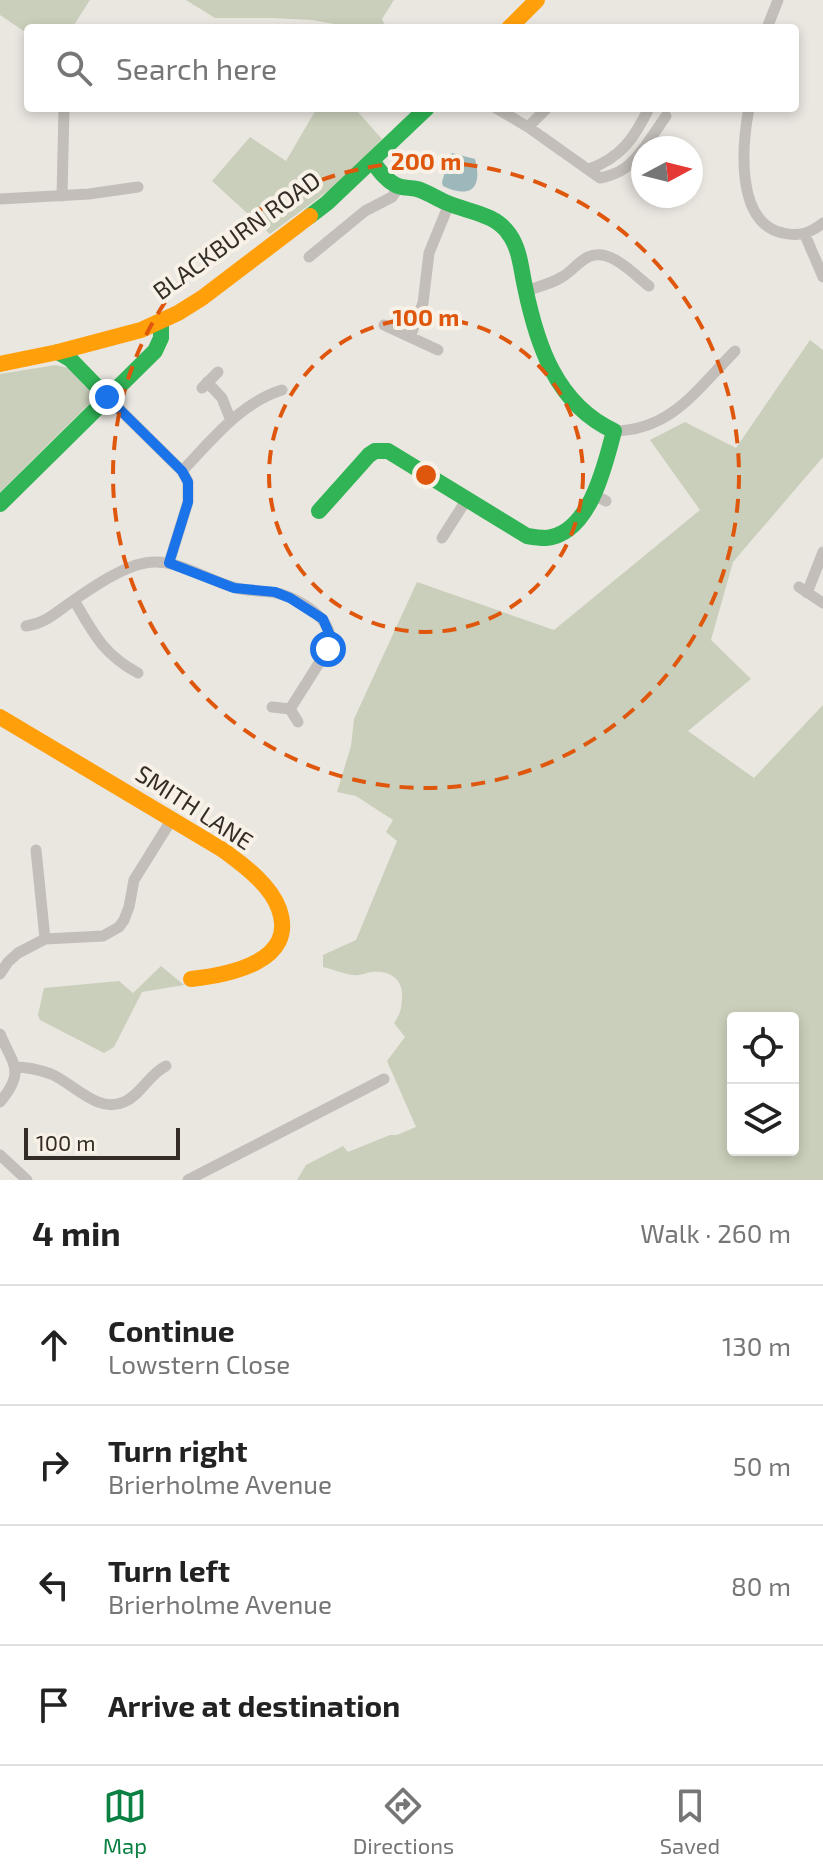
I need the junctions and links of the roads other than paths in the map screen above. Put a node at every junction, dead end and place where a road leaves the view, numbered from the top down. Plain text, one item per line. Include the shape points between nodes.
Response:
1 (537, 0) edge
2 (778, 0) edge
3 (513, 24) edge
4 (769, 24) edge
5 (64, 112) edge
6 (423, 112) edge
7 (503, 112) edge
8 (543, 112) edge
9 (647, 112) edge
10 (748, 112) edge
11 (666, 116) dead end
12 (528, 127) junction
13 (652, 136) edge
14 (373, 162) junction
15 (631, 164) edge
16 (589, 169) junction
17 (138, 187) dead end
18 (399, 187) junction
19 (62, 196) junction
20 (0, 199) edge
21 (449, 204) junction
22 (823, 223) edge
23 (805, 235) junction
24 (309, 257) dead end
25 (823, 277) edge
26 (641, 285) dead end
27 (525, 291) junction
28 (161, 321) junction
29 (384, 325) dead end
30 (141, 330) junction
31 (410, 337) junction
32 (438, 350) dead end
33 (735, 351) dead end
34 (58, 352) junction
35 (145, 359) junction
36 (0, 364) edge
37 (218, 372) dead end
38 (282, 390) dead end
39 (107, 397) junction
40 (231, 421) junction
41 (614, 431) junction
42 (182, 471) junction
43 (467, 499) junction
44 (0, 504) edge
45 (319, 511) dead end
46 (442, 538) dead end
47 (823, 552) edge
48 (169, 563) junction
49 (74, 600) junction
50 (823, 603) edge
51 (26, 626) dead end
52 (138, 673) dead end
53 (272, 707) dead end
54 (290, 709) junction
55 (0, 717) edge
56 (298, 722) dead end
57 (172, 819) junction
58 (39, 850) dead end
59 (45, 939) junction
60 (0, 974) edge
61 (191, 977) dead end
62 (0, 1034) edge
63 (161, 1053) dead end
64 (15, 1067) junction
65 (384, 1079) dead end
66 (0, 1102) edge
67 (0, 1155) edge
68 (27, 1180) edge
69 (188, 1180) edge

1 - 3 main road
2 - 4 street
5 - 19 street
6 - 14 main road, BLACKBURN ROAD
7 - 12 street
8 - 12 street
9 - 16 street via 614,158
10 - 23 street via 743,150 755,214 778,233
11 - 13 street
12 - 16 street
14 - 18 main road
14 - 28 main road, BLACKBURN ROAD via 202,298
15 - 16 street via 600,178
17 - 19 street
18 - 21 main road via 419,189
18 - 24 street
19 - 20 street
21 - 27 main road via 504,227 515,246
21 - 31 street via 429,253 423,303
22 - 23 street
23 - 25 street
26 - 27 street via 612,258 596,255 559,279
27 - 41 main road via 541,345 571,401 592,421
28 - 30 main road, BLACKBURN ROAD
28 - 35 main road via 159,345
29 - 31 street
30 - 34 main road, BLACKBURN ROAD
30 - 35 main road
31 - 32 street
33 - 41 street via 667,418
34 - 36 main road, BLACKBURN ROAD
34 - 39 main road
35 - 39 main road
37 - 40 street via 204,385 222,398
38 - 40 street
39 - 42 street
39 - 44 main road
40 - 42 street
41 - 43 main road via 600,498 558,537 527,536
42 - 48 street via 188,502
43 - 45 main road via 381,450 369,455
43 - 46 street
47 - 50 street via 803,590
48 - 49 street via 132,567
48 - 54 street via 234,588 283,594 323,619 331,644
49 - 51 street via 44,628
49 - 52 street via 102,647 124,672
53 - 54 street
54 - 56 street
55 - 57 main road, SMITH LANE
57 - 59 street via 134,880 119,927 103,936
57 - 61 main road, SMITH LANE via 253,876 274,899 282,922 279,940 259,962 217,976
58 - 59 street
59 - 60 street via 18,953
62 - 64 street
63 - 64 street via 167,1069 158,1071 129,1099 112,1105 49,1073
64 - 66 street via 14,1082
65 - 69 street
67 - 68 street

